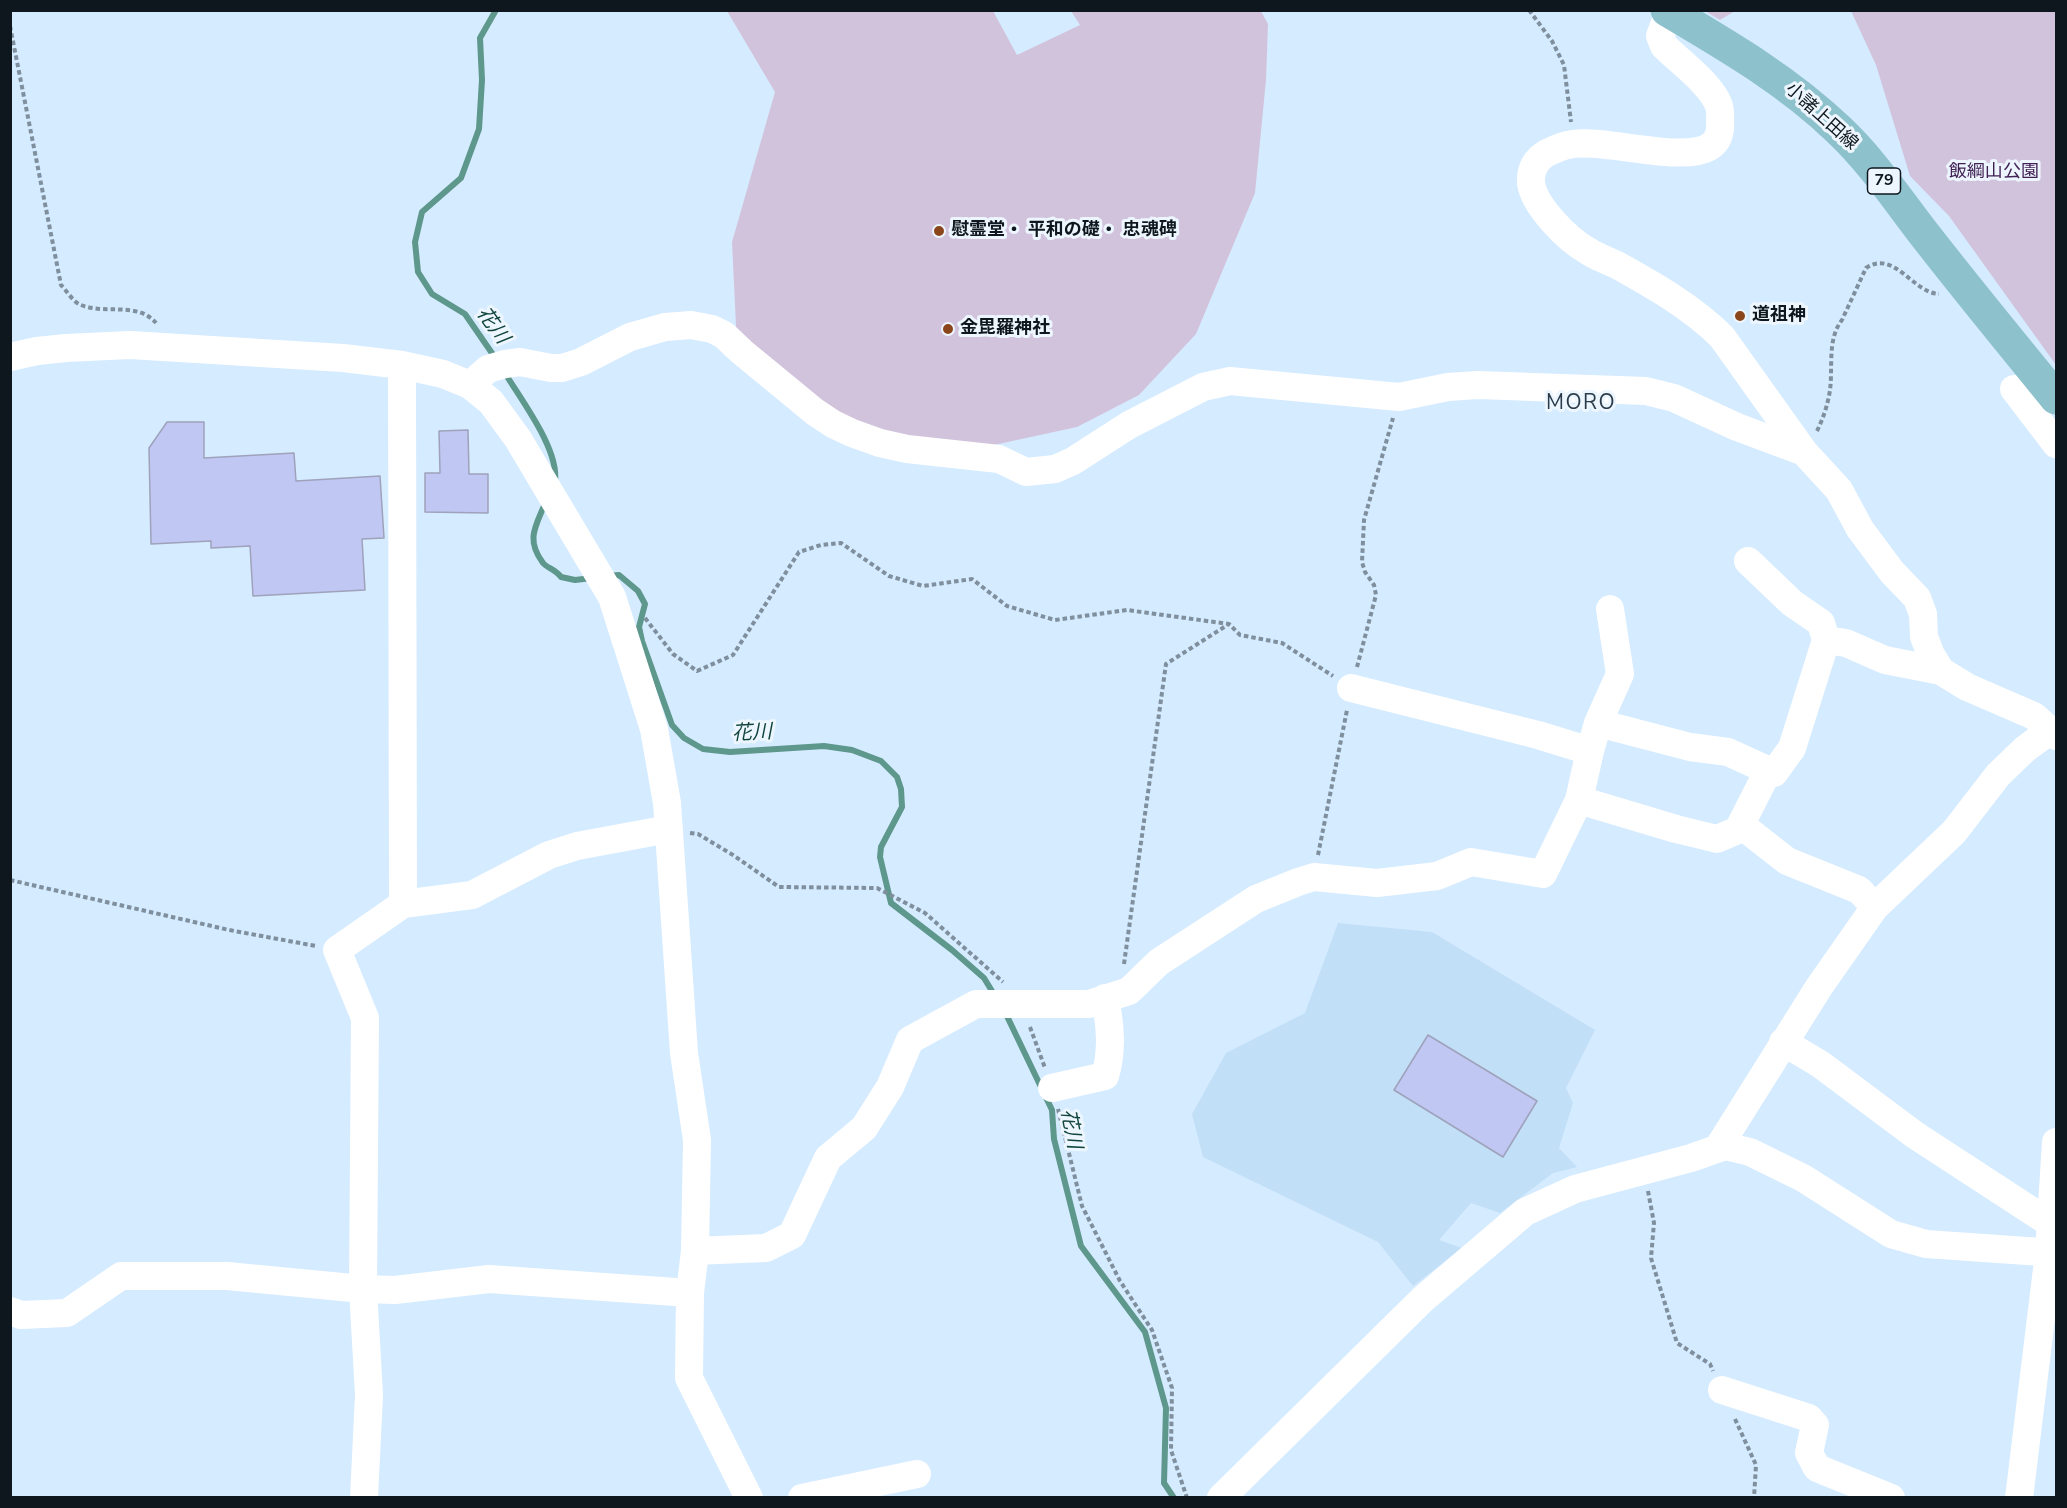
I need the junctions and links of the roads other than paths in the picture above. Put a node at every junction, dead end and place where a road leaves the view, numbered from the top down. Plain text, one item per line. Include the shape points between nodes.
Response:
1 (1668, 11) edge
2 (10, 357) edge
3 (402, 365) junction
4 (470, 385) junction
5 (2014, 389) dead end
6 (2056, 398) edge
7 (2056, 444) edge
8 (1804, 452) junction
9 (1748, 561) dead end
10 (1610, 609) dead end
11 (1826, 640) junction
12 (1941, 671) junction
13 (1351, 688) road end
14 (1598, 723) junction
15 (2054, 733) edge
16 (1590, 751) junction
17 (1768, 771) junction
18 (1579, 800) junction
19 (1741, 825) junction
20 (669, 829) junction
21 (403, 904) junction
22 (1875, 907) junction
23 (1112, 996) junction
24 (1783, 1042) junction
25 (1052, 1088) road end
26 (2056, 1142) edge
27 (1718, 1148) junction
28 (2050, 1223) junction
29 (694, 1251) junction
30 (2053, 1253) edge
31 (363, 1289) junction
32 (690, 1293) junction
33 (10, 1311) edge
34 (1722, 1390) road end
35 (917, 1474) dead end
36 (364, 1497) edge
37 (750, 1497) edge
38 (802, 1497) edge
39 (1221, 1497) edge
40 (1891, 1497) edge
41 (2019, 1497) edge

1 - 6 main road, 小諸上田線 / 79 via 1791,88 1839,130
1 - 8 street via 1660,36 1664,46 1711,92 1719,107 1720,132 1716,141 1707,148 1674,152 1599,144 1556,149 1541,156 1532,169 1534,194 1562,230 1586,251 1705,320 1722,337
2 - 3 street via 66,348 130,345
3 - 4 street
3 - 21 street
4 - 8 street via 488,369 505,364 520,362 562,368 630,337 665,327 692,325 724,335 833,424 880,443 943,454 981,455 1026,472 1055,470 1129,425 1203,387 1230,381 1399,397 1478,385 1646,391 1674,398
4 - 20 street via 491,402 518,439 612,597 654,729
5 - 7 street
8 - 12 street via 1839,490 1860,529 1917,598 1923,614 1924,637
9 - 11 street via 1792,603 1821,623
10 - 14 street via 1620,674
11 - 12 street via 1846,643 1885,660
11 - 17 street via 1792,748 1774,773
12 - 15 street via 1967,687 2034,716
13 - 16 street
14 - 16 street
14 - 17 street via 1690,747 1728,752
15 - 22 street via 2025,749 1954,832
16 - 18 street
17 - 19 street
18 - 19 street via 1718,839
18 - 23 street via 1543,874 1471,862 1437,876 1377,883 1314,877 1256,900 1160,962 1128,991
19 - 22 street via 1787,861 1859,891
20 - 21 street via 549,855 472,895
20 - 29 street via 684,1053 697,1140
21 - 31 street via 337,950 365,1018
22 - 24 street
23 - 25 street via 1105,1076
23 - 29 street via 1089,1004 976,1004 910,1040 890,1088 864,1128 828,1158 792,1235 766,1248
24 - 27 street
24 - 28 street
26 - 28 street
27 - 30 street via 1750,1152 1803,1178 1891,1234 1926,1244
27 - 39 street via 1575,1189 1525,1212 1423,1299
28 - 30 street
29 - 32 street
30 - 41 street
31 - 32 street via 395,1290 489,1279
31 - 33 street via 227,1276 121,1276 68,1313 21,1315
31 - 36 street via 369,1395
32 - 37 street via 689,1378
34 - 40 street via 1809,1418 1815,1425 1809,1453 1817,1468
35 - 38 street

